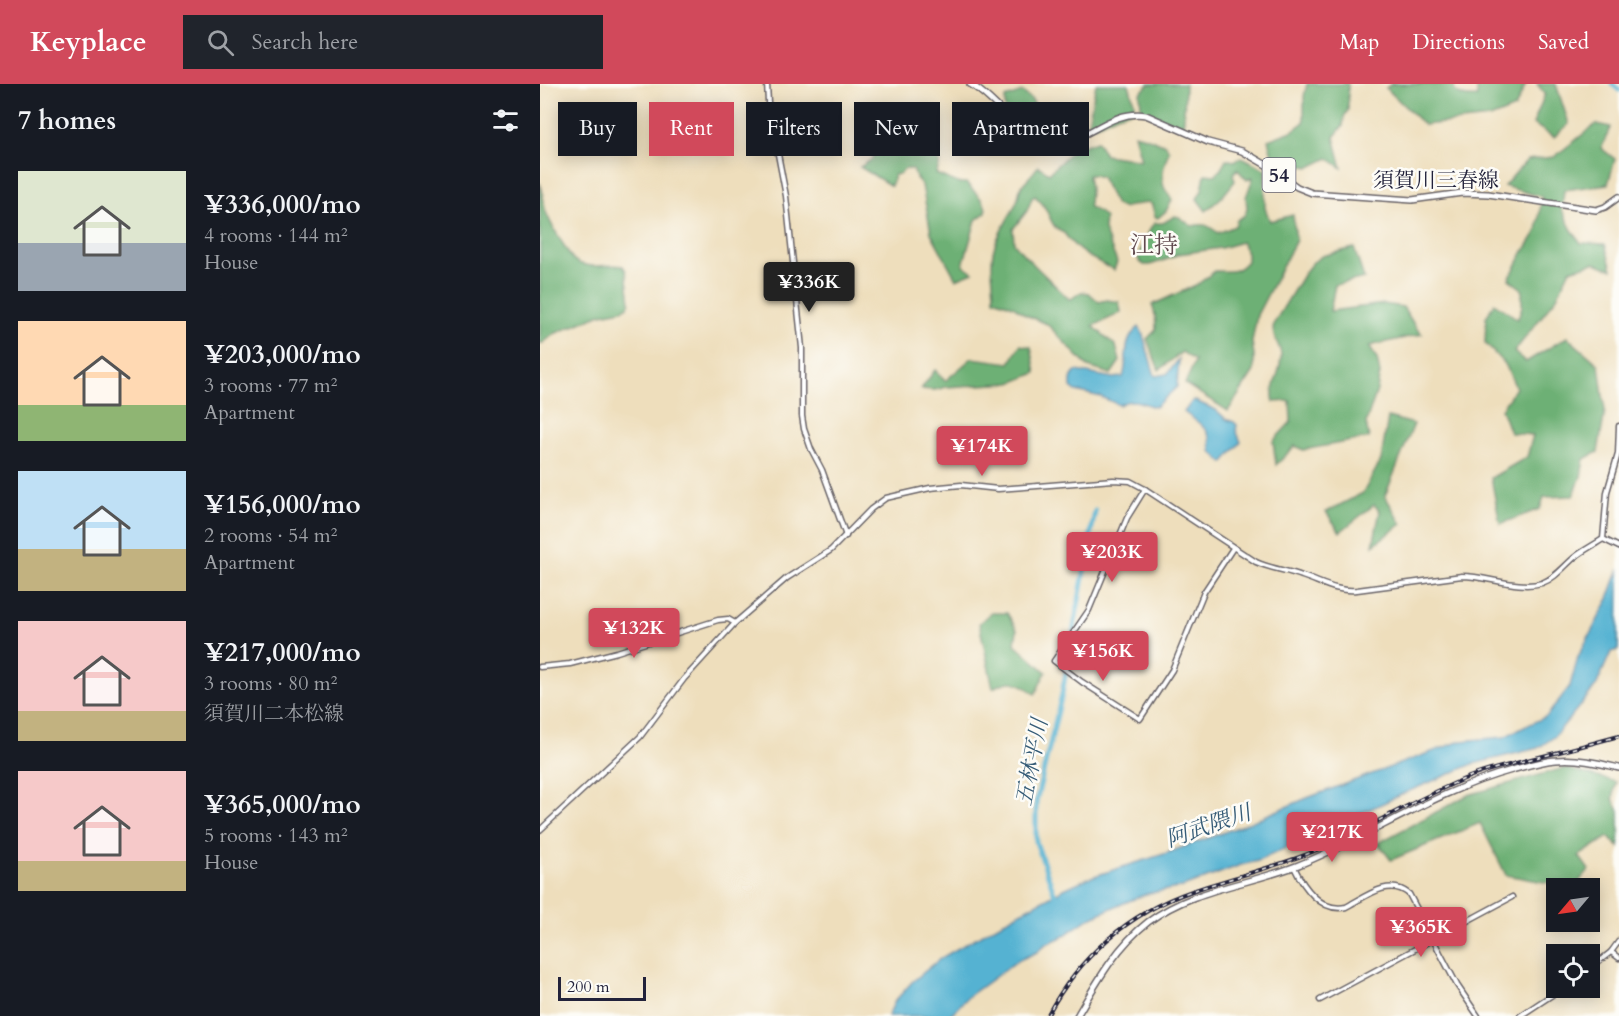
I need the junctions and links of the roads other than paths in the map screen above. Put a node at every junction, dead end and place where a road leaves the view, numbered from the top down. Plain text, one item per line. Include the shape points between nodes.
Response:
1 (767, 84) edge
2 (970, 84) edge
3 (1619, 197) edge
4 (1619, 426) edge
5 (1145, 489) junction
6 (846, 536) junction
7 (1603, 539) junction
8 (1619, 547) edge
9 (1233, 548) junction
10 (735, 623) junction
11 (540, 667) edge
12 (1619, 768) edge
13 (540, 830) edge
14 (1294, 867) junction
15 (1512, 897) dead end
16 (1433, 940) junction
17 (1619, 941) edge
18 (1611, 952) junction
19 (1619, 958) edge
20 (1600, 960) edge
21 (1547, 998) edge
22 (1320, 1000) dead end
23 (1077, 1016) edge
24 (1478, 1016) edge
25 (1520, 1016) edge

1 - 6 street via 786,196 802,348 804,429
2 - 3 main road, 須賀川三春線 / 54 via 1028,134 1046,143 1069,142 1104,123 1137,114 1213,144 1243,151 1312,193 1412,200 1481,194 1596,210
4 - 7 street
5 - 6 street via 1130,481 1113,480 998,489 936,487 886,498
5 - 9 street
5 - 9 street via 1123,527 1089,610 1054,661 1082,682 1140,719 1172,670 1204,592
6 - 10 street
7 - 8 street
7 - 9 street via 1541,583 1462,576 1348,591 1268,568
10 - 11 street via 730,619 718,620 617,652
10 - 13 street via 684,679 640,737
12 - 14 main road via 1555,760 1497,774 1466,784
14 - 16 street via 1305,888 1332,908 1346,907 1384,887 1402,889 1409,894
14 - 23 main road via 1194,897 1147,923 1111,959
15 - 16 street
16 - 22 street
16 - 24 street
17 - 18 street
18 - 19 street
18 - 20 street
21 - 25 street

